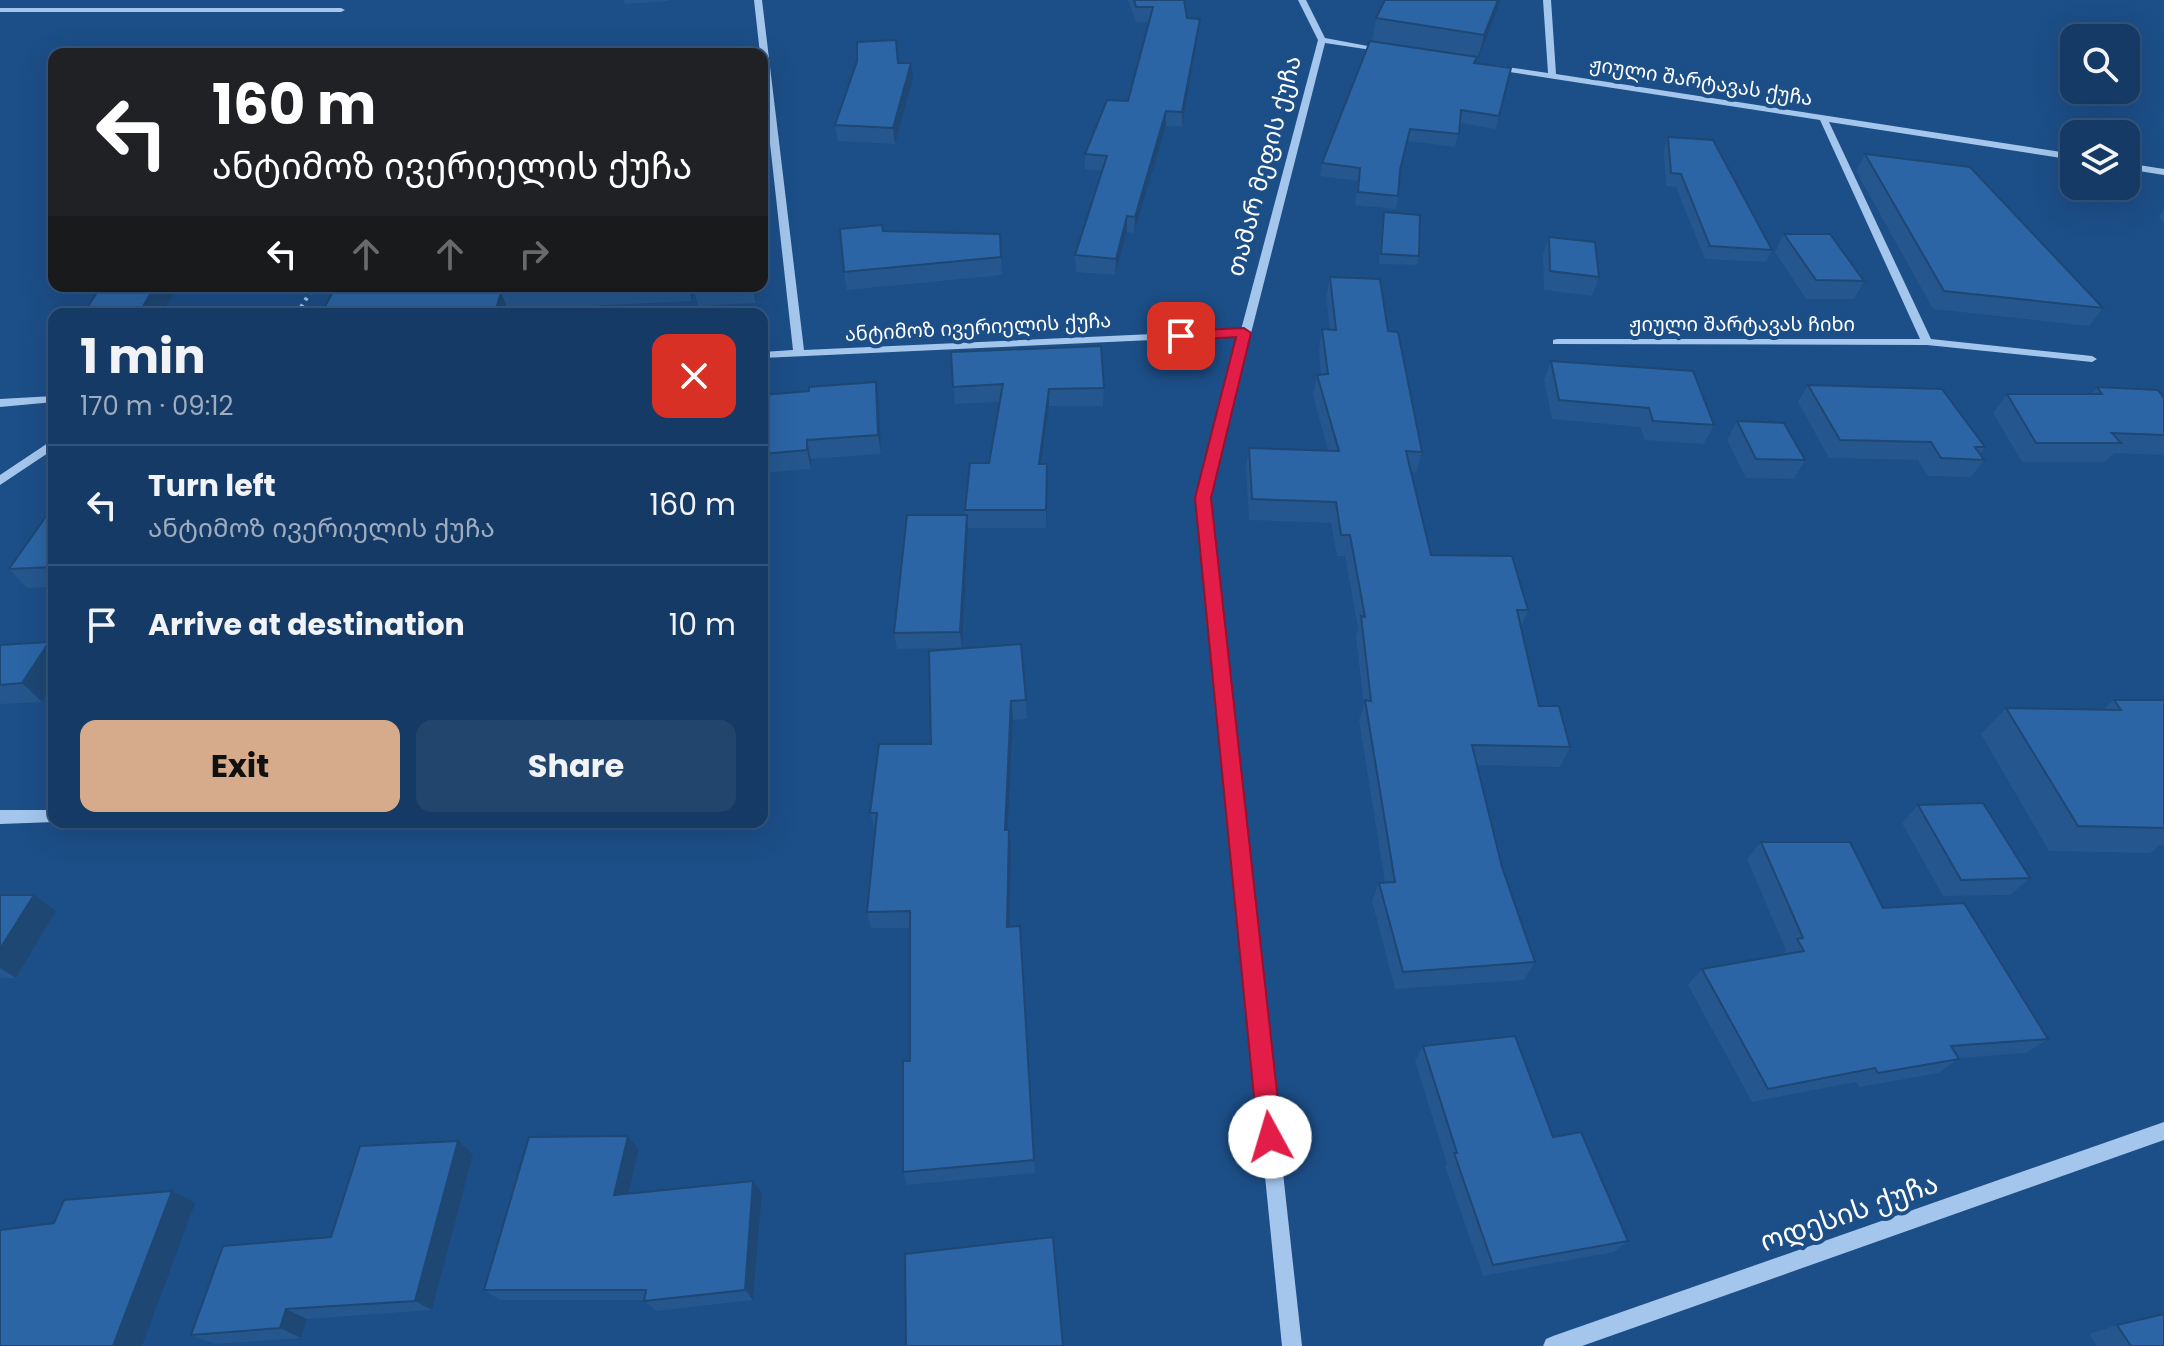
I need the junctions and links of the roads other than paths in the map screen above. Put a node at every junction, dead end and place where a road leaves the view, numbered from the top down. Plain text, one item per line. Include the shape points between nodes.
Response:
1 (758, 0) edge
2 (1302, 0) edge
3 (1547, 0) edge
4 (0, 10) edge
5 (341, 10) dead end
6 (1322, 40) junction
7 (764, 48) edge
8 (1396, 52) edge
9 (1475, 64) edge
10 (1552, 76) junction
11 (768, 86) edge
12 (1823, 118) junction
13 (2060, 155) edge
14 (2140, 168) edge
15 (2164, 172) edge
16 (1244, 333) junction
17 (1557, 342) dead end
18 (1927, 342) junction
19 (799, 353) junction
20 (768, 355) edge
21 (2092, 359) dead end
22 (48, 399) edge
23 (0, 403) edge
24 (48, 447) edge
25 (0, 481) edge
26 (48, 816) edge
27 (0, 817) edge
28 (2164, 1131) edge
29 (1292, 1346) edge
30 (1553, 1346) edge

1 - 7 street
2 - 6 street, თამარ მეფის ქუჩა
3 - 10 street
4 - 5 street
6 - 8 street
6 - 16 street, თამარ მეფის ქუჩა
9 - 10 street, ჟიული შარტავას ქუჩა
10 - 12 street, ჟიული შარტავას ქუჩა
11 - 19 street
12 - 13 street, ჟიული შარტავას ქუჩა
12 - 18 street
14 - 15 street
16 - 19 street, ანტიმოზ ივერიელის ქუჩა
16 - 29 street, თამარ მეფის ქუჩა via 1203,498
17 - 18 street, ჟიული შარტავას ჩიხი
18 - 21 street, ჟიული შარტავას ჩიხი
19 - 20 street, ანტიმოზ ივერიელის ქუჩა
22 - 23 street
24 - 25 street
26 - 27 street
28 - 30 street, ოდესის ქუჩა

